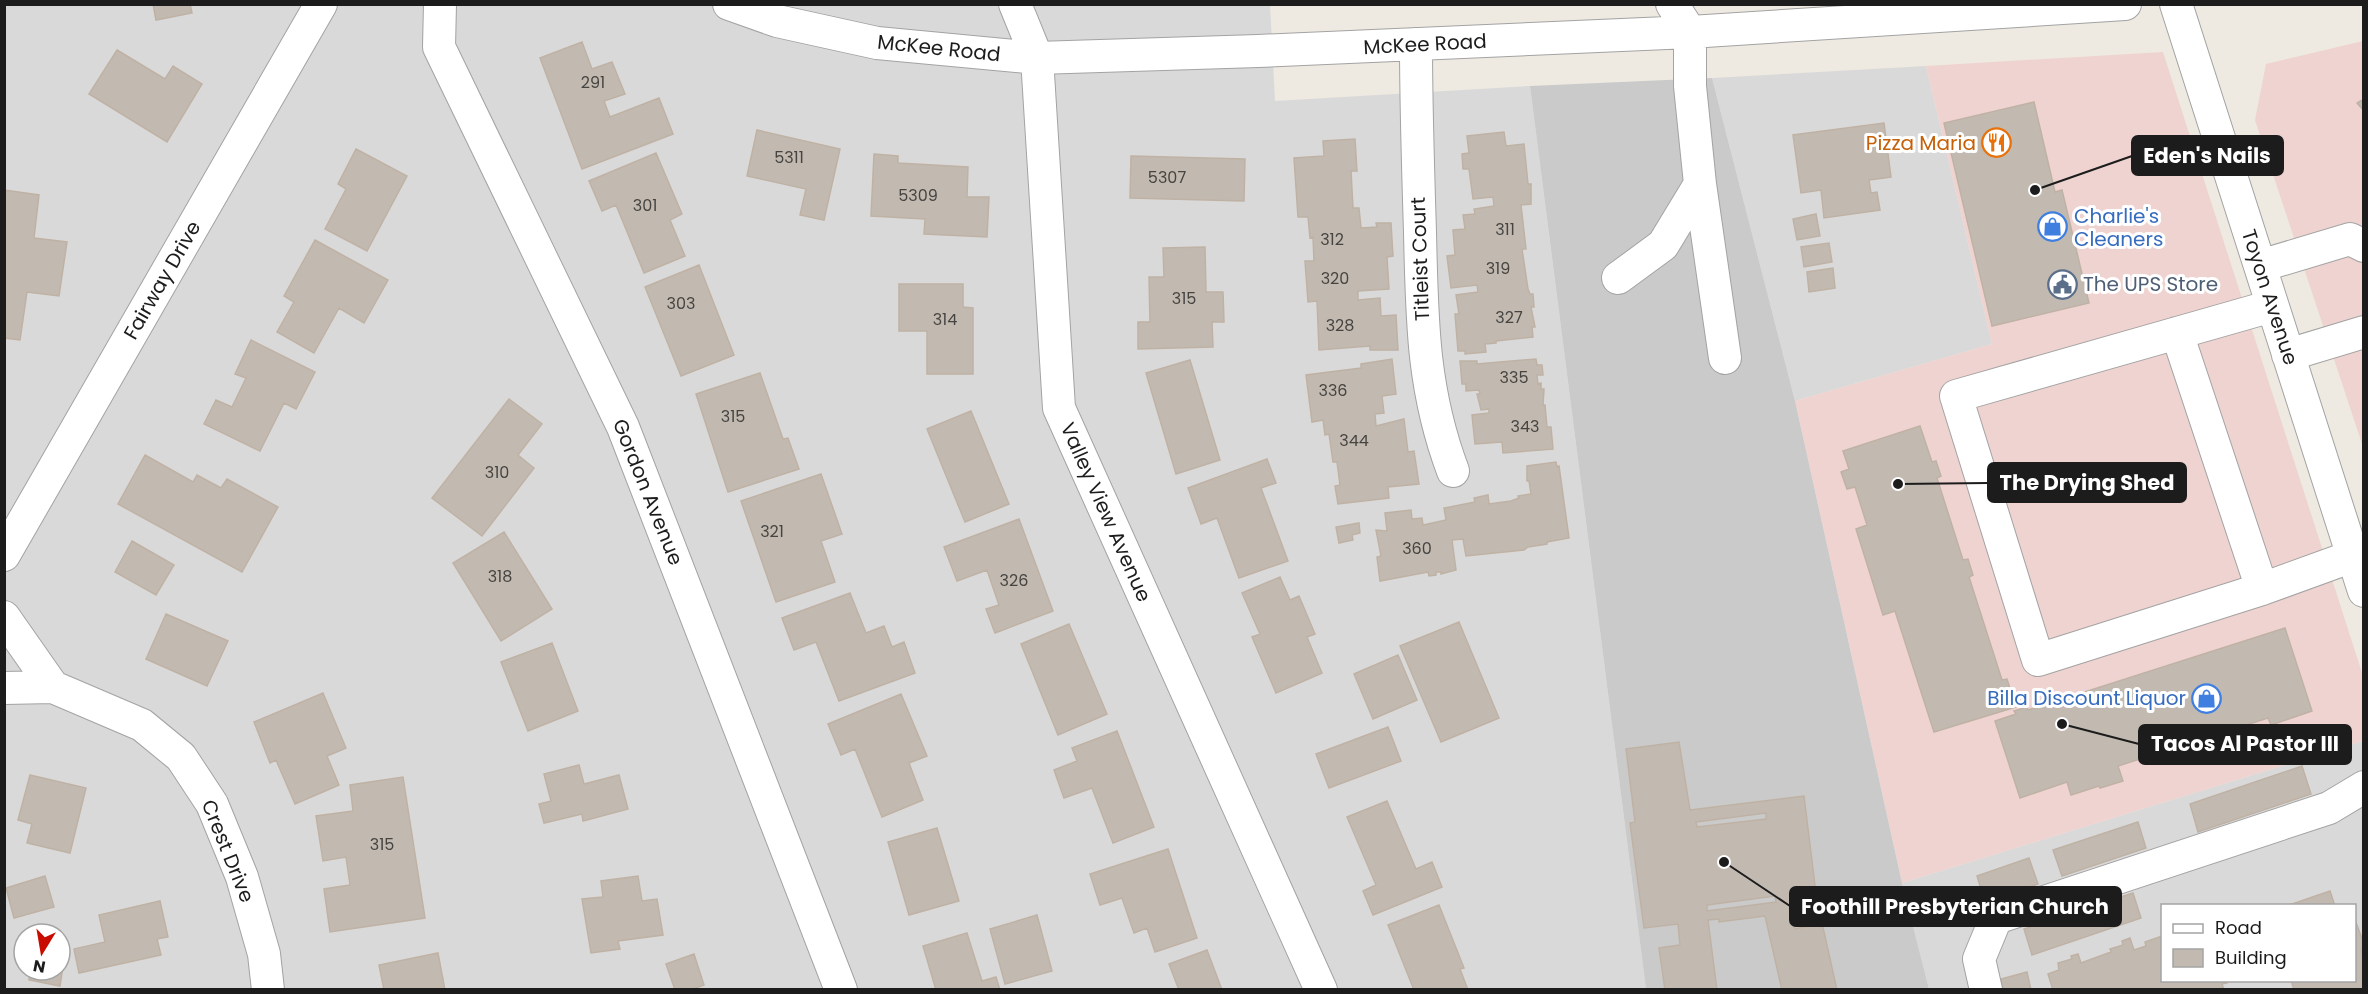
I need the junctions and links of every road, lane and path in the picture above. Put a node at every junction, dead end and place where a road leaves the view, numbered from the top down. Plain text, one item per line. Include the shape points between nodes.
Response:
1 (321, 4) edge
2 (440, 4) edge
3 (729, 4) edge
4 (1015, 4) edge
5 (1671, 4) edge
6 (2125, 4) edge
7 (2176, 4) edge
8 (1690, 32) junction
9 (1416, 44) junction
10 (1037, 58) junction
11 (1700, 184) junction
12 (2364, 246) edge
13 (2260, 266) junction
14 (1618, 278) dead end
15 (2272, 306) junction
16 (2364, 332) edge
17 (2177, 333) junction
18 (2288, 355) junction
19 (1725, 358) dead end
20 (1453, 471) dead end
21 (5, 552) edge
22 (2353, 556) junction
23 (2262, 589) junction
24 (2364, 591) edge
25 (4, 617) edge
26 (53, 687) junction
27 (4, 688) edge
28 (2364, 787) edge
29 (268, 990) edge
30 (841, 990) edge
31 (1321, 990) edge
32 (1986, 990) edge

1 - 21 street, Fairway Drive
2 - 30 street, Gordon Avenue via 439,46 623,427
3 - 10 street, McKee Road via 777,21 877,43
4 - 10 street, Valley View Avenue
5 - 8 street
6 - 8 street, McKee Road
7 - 13 street, Toyon Avenue
8 - 9 street, McKee Road
8 - 11 street via 1690,86
9 - 10 street, McKee Road
9 - 20 street, Titleist Court via 1422,328 1437,424
10 - 31 street, Valley View Avenue via 1059,408
11 - 14 street via 1663,245
11 - 19 street
12 - 13 street via 2350,239
13 - 15 street, Toyon Avenue
15 - 17 street
15 - 18 street, Toyon Avenue
16 - 18 street
17 - 23 street
17 - 23 street via 1956,396 2038,660
18 - 22 street, Toyon Avenue
22 - 23 street
22 - 24 street, Toyon Avenue
25 - 26 street
26 - 27 street, Crest Drive
26 - 29 street, Crest Drive via 142,726 181,757 212,804 242,877 264,954
28 - 32 street via 2329,807 1996,918 1979,958

